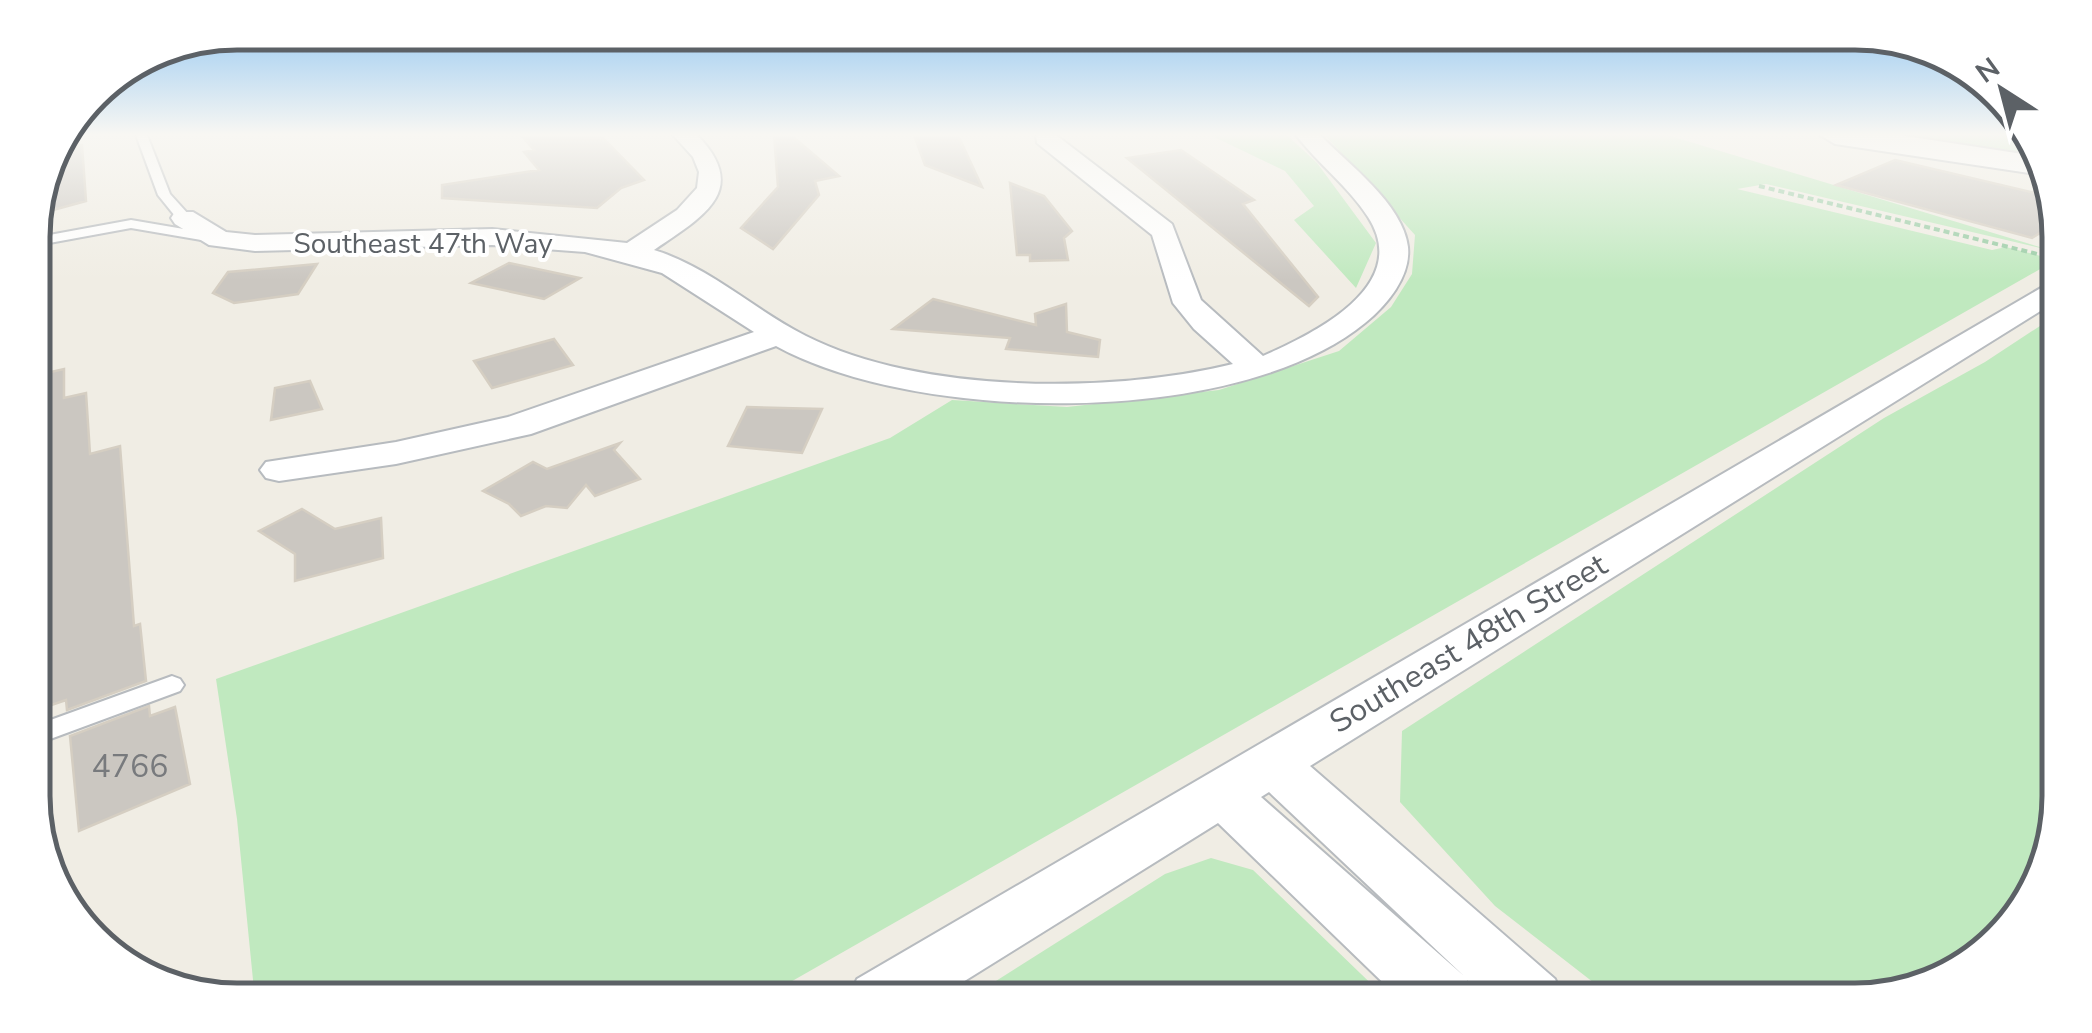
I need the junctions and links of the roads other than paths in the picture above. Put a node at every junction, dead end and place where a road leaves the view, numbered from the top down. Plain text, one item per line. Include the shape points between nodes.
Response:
1 (159, 183) edge
2 (713, 183) edge
3 (1103, 183) edge
4 (1352, 183) edge
5 (184, 218) joint
6 (50, 239) edge
7 (220, 239) junction
8 (632, 252) junction
9 (2042, 273) edge
10 (779, 334) junction
11 (1256, 366) junction
12 (279, 470) dead end
13 (172, 685) dead end
14 (50, 730) edge
15 (1270, 762) junction
16 (1220, 793) junction
17 (907, 983) edge
18 (1427, 983) edge
19 (1514, 983) edge

1 - 5 lane
2 - 8 street via 691,211
3 - 11 street via 1163,230 1187,302
4 - 11 street, Southeast 47th Way via 1377,210 1394,244 1390,274 1355,320
5 - 7 street, Southeast 47th Way
6 - 7 lane via 146,224
7 - 8 street, Southeast 47th Way via 311,244 501,238
8 - 10 street, Southeast 47th Way via 690,275
9 - 15 street, Southeast 48th Street
10 - 11 street, Southeast 47th Way via 842,362 959,388 1168,386
10 - 12 street via 518,426
13 - 14 lane
15 - 16 street, Southeast 48th Street
15 - 19 street
16 - 17 street, Southeast 48th Street
16 - 18 street

